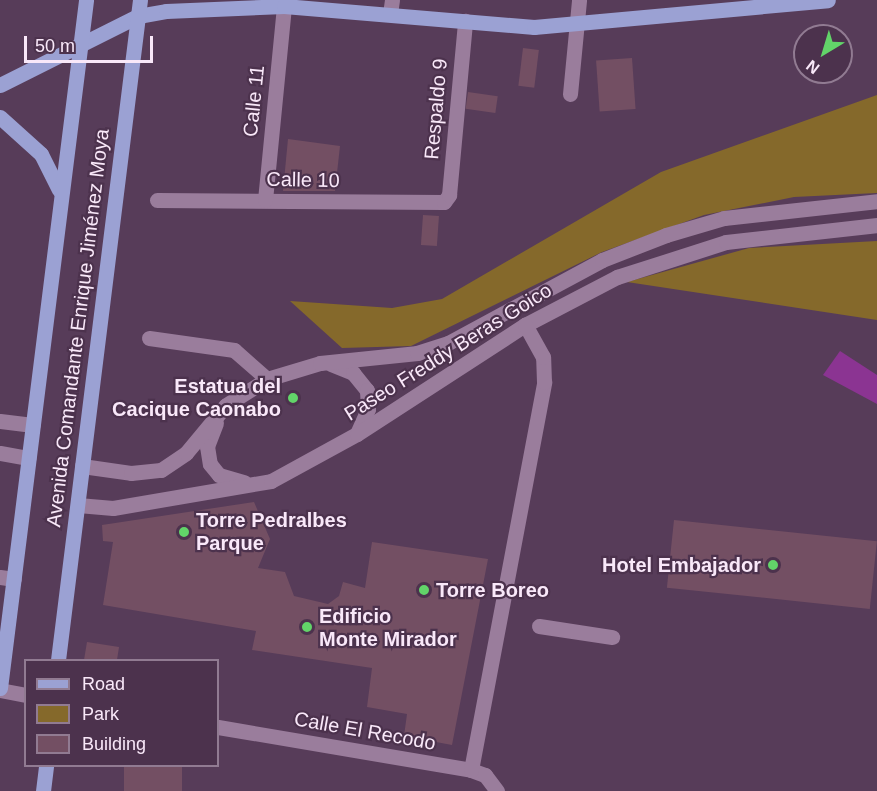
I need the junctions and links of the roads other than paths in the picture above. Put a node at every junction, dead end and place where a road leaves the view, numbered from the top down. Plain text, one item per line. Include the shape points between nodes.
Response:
1 (86, 0) edge
2 (140, 0) edge
3 (579, 0) edge
4 (828, 0) edge
5 (267, 3) edge
6 (756, 5) edge
7 (284, 6) junction
8 (391, 7) edge
9 (138, 16) junction
10 (465, 21) junction
11 (577, 25) junction
12 (80, 45) junction
13 (0, 86) edge
14 (570, 94) dead end
15 (0, 117) edge
16 (61, 196) junction
17 (447, 199) joint
18 (157, 200) dead end
19 (265, 200) junction
20 (877, 201) edge
21 (877, 225) edge
22 (525, 325) junction
23 (149, 338) dead end
24 (320, 363) junction
25 (267, 378) junction
26 (226, 405) junction
27 (0, 421) edge
28 (33, 425) junction
29 (357, 434) junction
30 (0, 453) edge
31 (29, 458) junction
32 (82, 466) junction
33 (271, 481) junction
34 (78, 505) junction
35 (7, 578) edge
36 (5, 612) edge
37 (539, 626) dead end
38 (612, 637) dead end
39 (58, 659) edge
40 (0, 689) edge
41 (24, 695) edge
42 (219, 727) edge
43 (46, 767) edge
44 (471, 770) junction
45 (43, 791) edge
46 (497, 791) edge

1 - 12 main road, Avenida Comandante Enrique Jiménez Moya
2 - 9 main road, Avenida Comandante Enrique Jiménez Moya
3 - 11 street
4 - 6 main road
5 - 7 main road
5 - 9 main road
6 - 11 main road
7 - 8 main road
7 - 19 street, Calle 11
8 - 10 main road
9 - 12 main road
9 - 32 main road, Avenida Comandante Enrique Jiménez Moya
10 - 11 main road
10 - 17 street, Respaldo 9
11 - 14 street
12 - 13 main road
12 - 16 main road, Avenida Comandante Enrique Jiménez Moya
15 - 16 main road via 40,154
16 - 28 main road, Avenida Comandante Enrique Jiménez Moya
17 - 19 street, Calle 10
18 - 19 street, Calle 10
20 - 24 street, Paseo Freddy Beras Goico via 724,218 602,260 448,343 417,353
21 - 22 street, Paseo Freddy Beras Goico via 726,242 617,277
22 - 29 street, Paseo Freddy Beras Goico
22 - 44 street via 543,357 544,382
23 - 25 street via 234,350
24 - 25 street, Paseo Freddy Beras Goico
24 - 29 street via 346,369 363,383 369,403
25 - 26 street, Paseo Freddy Beras Goico
26 - 32 street, Paseo Freddy Beras Goico via 186,453 161,470 131,473
26 - 33 street via 207,446 210,464 228,479
27 - 28 street
28 - 31 main road, Avenida Comandante Enrique Jiménez Moya
29 - 33 street, Paseo Freddy Beras Goico
30 - 31 street
31 - 35 main road, Avenida Comandante Enrique Jiménez Moya
32 - 34 main road, Avenida Comandante Enrique Jiménez Moya
33 - 34 street, Paseo Freddy Beras Goico via 113,508
34 - 39 main road, Avenida Comandante Enrique Jiménez Moya
35 - 36 main road, Avenida Comandante Enrique Jiménez Moya
36 - 40 main road, Avenida Comandante Enrique Jiménez Moya
37 - 38 street
40 - 41 street
42 - 44 street, Calle El Recodo
43 - 45 main road
44 - 46 street, Calle El Recodo via 485,775

